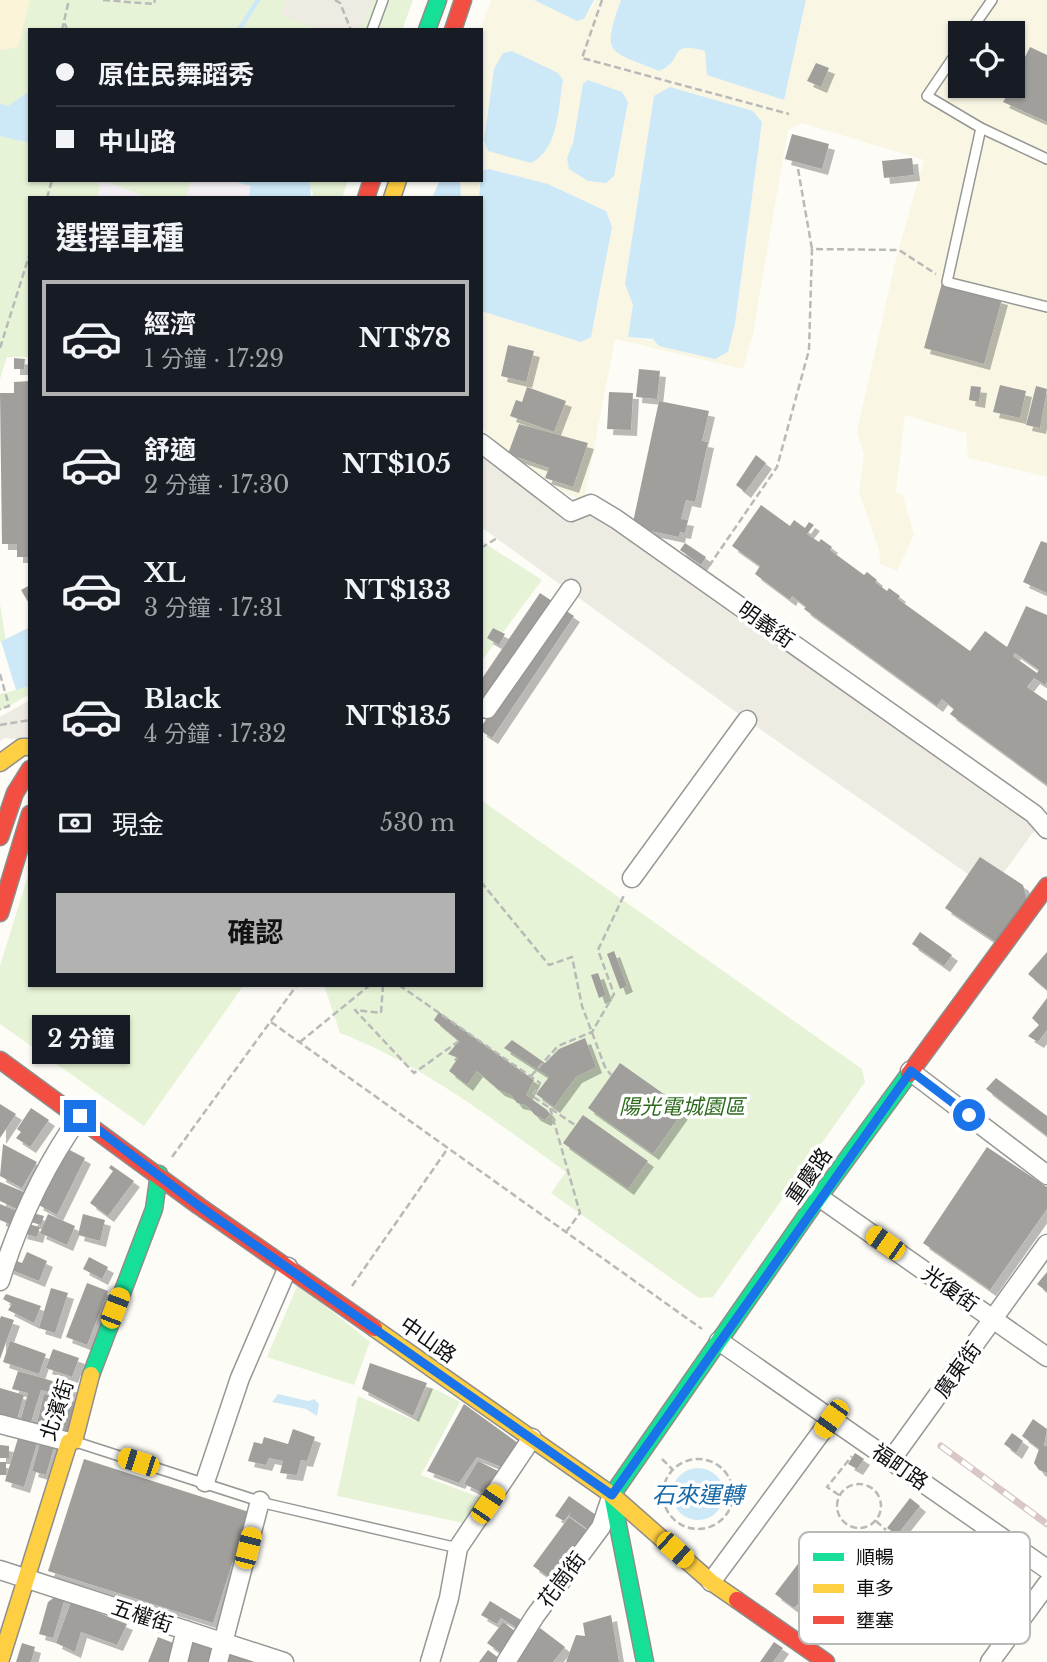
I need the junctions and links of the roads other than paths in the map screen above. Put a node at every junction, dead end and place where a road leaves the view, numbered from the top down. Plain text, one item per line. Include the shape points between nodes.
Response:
1 (383, 0) edge
2 (438, 0) edge
3 (463, 0) edge
4 (992, 0) edge
5 (978, 21) edge
6 (373, 28) edge
7 (428, 28) edge
8 (454, 28) edge
9 (948, 65) edge
10 (981, 128) junction
11 (1047, 159) edge
12 (1047, 307) edge
13 (483, 445) edge
14 (571, 589) dead end
15 (487, 709) dead end
16 (747, 720) dead end
17 (28, 747) edge
18 (0, 763) edge
19 (28, 772) edge
20 (14, 796) edge
21 (28, 821) edge
22 (1047, 830) edge
23 (2, 832) edge
24 (632, 878) road end
25 (1044, 896) edge
26 (0, 913) edge
27 (0, 1060) edge
28 (911, 1071) junction
29 (80, 1116) junction
30 (159, 1174) junction
31 (1047, 1175) edge
32 (819, 1197) junction
33 (1047, 1244) edge
34 (288, 1268) junction
35 (0, 1281) edge
36 (994, 1320) junction
37 (719, 1341) junction
38 (1047, 1357) edge
39 (831, 1419) junction
40 (0, 1424) edge
41 (533, 1438) junction
42 (71, 1442) junction
43 (891, 1460) junction
44 (205, 1482) junction
45 (612, 1495) junction
46 (260, 1501) junction
47 (994, 1532) edge
48 (458, 1548) junction
49 (1030, 1557) edge
50 (1047, 1569) edge
51 (0, 1570) edge
52 (24, 1578) junction
53 (711, 1582) junction
54 (1047, 1584) edge
55 (1030, 1607) edge
56 (186, 1630) junction
57 (225, 1640) junction
58 (799, 1643) edge
59 (800, 1644) edge
60 (1003, 1644) edge
61 (0, 1662) edge
62 (178, 1662) edge
63 (218, 1662) edge
64 (284, 1662) edge
65 (430, 1662) edge
66 (506, 1662) edge
67 (645, 1662) edge
68 (826, 1662) edge
69 (990, 1662) edge

1 - 6 lane
2 - 7 street
3 - 8 street
4 - 5 lane
9 - 10 lane via 927,96
10 - 11 lane
10 - 12 lane via 947,282
13 - 22 street, 明義街 via 571,512 591,503 1034,814
14 - 15 street
16 - 24 street
17 - 18 street
19 - 20 street
20 - 23 street
21 - 26 street
25 - 28 street, 重慶路
27 - 29 street, 中山路
28 - 31 street
28 - 32 street, 重慶路
29 - 30 street, 中山路
29 - 35 street via 55,1151 9,1250
30 - 34 street, 中山路
30 - 42 street, 北濱街 via 154,1209 96,1357
32 - 36 street, 光復街
32 - 37 street, 重慶路
33 - 36 street, 廣東街
34 - 41 street, 中山路
34 - 44 street via 240,1378
36 - 38 street, 光復街
36 - 43 street, 廣東街
37 - 39 street, 福町路
37 - 45 street, 重慶路
39 - 43 street, 福町路
39 - 53 street
40 - 42 street
41 - 45 street, 中山路
41 - 48 street
42 - 44 lane
42 - 52 street, 北濱街
43 - 47 street, 福町路
44 - 46 lane
45 - 53 street, 中山路
45 - 66 street, 花崗街 via 601,1527
45 - 67 street
46 - 48 lane
46 - 57 street
48 - 65 street via 450,1598
49 - 50 street, 福町路
51 - 52 street, 五權街
52 - 56 street, 五權街
52 - 61 street, 北濱街
53 - 58 street, 中山路
54 - 55 street
56 - 57 street, 五權街
56 - 62 street
57 - 63 street
57 - 64 street, 五權街
59 - 68 street, 中山路
60 - 69 street

